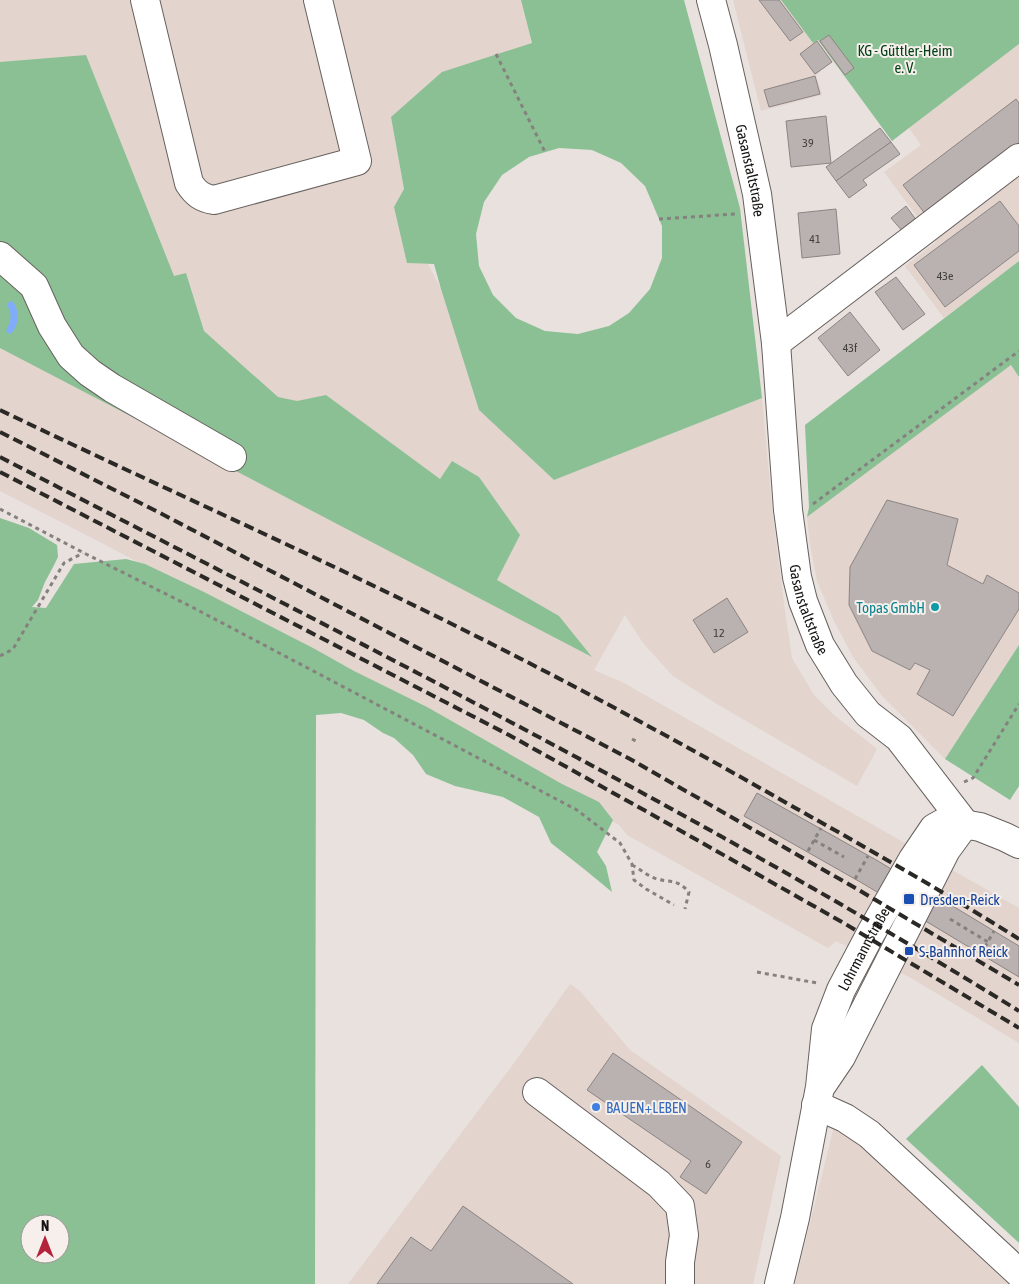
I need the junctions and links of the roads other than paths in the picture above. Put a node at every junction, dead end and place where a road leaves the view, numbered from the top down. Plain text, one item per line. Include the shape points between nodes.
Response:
1 (145, 0) edge
2 (318, 0) edge
3 (711, 0) edge
4 (1019, 158) edge
5 (0, 256) edge
6 (776, 344) junction
7 (232, 457) dead end
8 (965, 824) junction
9 (1019, 844) edge
10 (537, 1092) dead end
11 (818, 1096) junction
12 (1019, 1273) edge
13 (680, 1284) edge
14 (779, 1284) edge

1 - 2 street via 189,183 196,193 214,200 357,161
3 - 6 street, Gasanstaltstraße via 757,194
4 - 6 street
5 - 7 street via 34,286 52,326 71,356 90,373
6 - 8 street, Gasanstaltstraße via 788,510 802,601 820,645 844,684 868,714 899,738
8 - 9 street, Lohrmannstraße via 980,826
8 - 11 street, Lohrmannstraße via 943,823 934,828 871,933 841,990 826,1029
10 - 13 street via 659,1184 680,1206 684,1235
11 - 12 street via 869,1134
11 - 14 street, Lohrmannstraße

